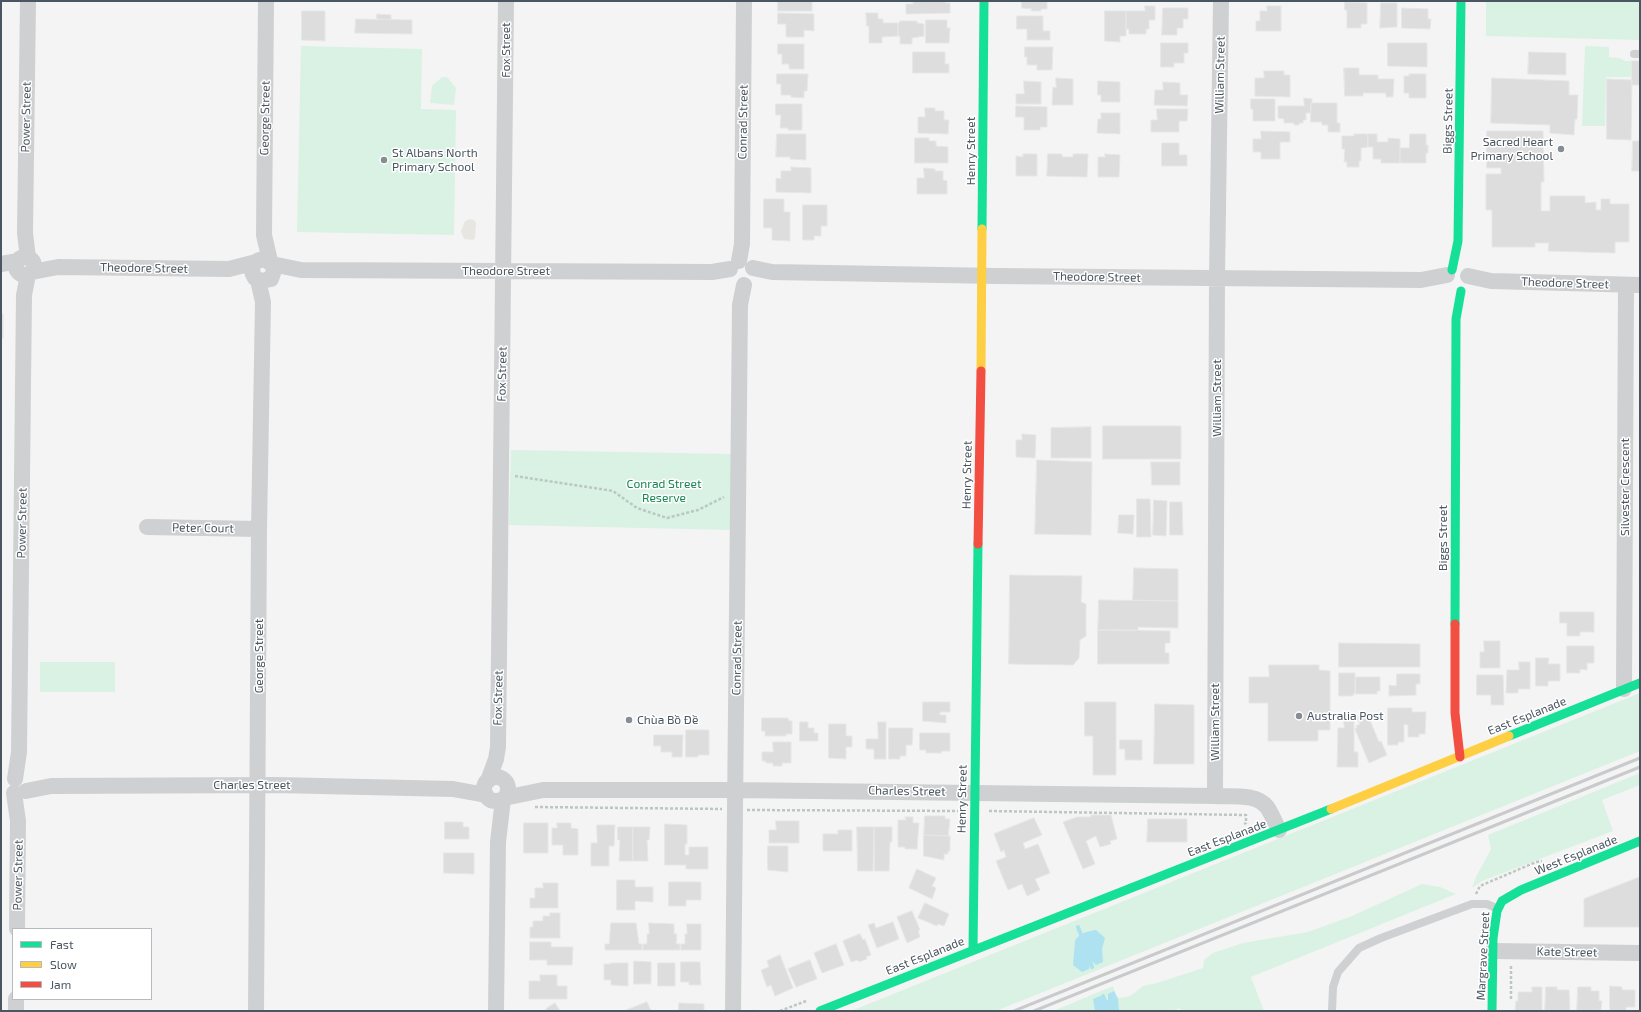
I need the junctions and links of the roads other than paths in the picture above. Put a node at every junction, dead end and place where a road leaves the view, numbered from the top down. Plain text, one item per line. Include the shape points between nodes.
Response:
1 (28, 1) edge
2 (266, 1) edge
3 (506, 1) edge
4 (744, 1) edge
5 (984, 1) edge
6 (1221, 1) edge
7 (1461, 1) edge
8 (1, 264) edge
9 (25, 266) junction
10 (1, 269) edge
11 (264, 270) junction
12 (504, 270) junction
13 (742, 273) junction
14 (982, 276) junction
15 (1217, 278) junction
16 (1457, 279) junction
17 (1633, 285) edge
18 (147, 527) dead end
19 (259, 530) junction
20 (1640, 683) edge
21 (1624, 689) junction
22 (1460, 757) junction
23 (258, 785) junction
24 (16, 786) edge
25 (496, 790) junction
26 (735, 790) junction
27 (974, 792) junction
28 (1215, 796) junction
29 (1279, 830) junction
30 (1640, 841) edge
31 (1521, 890) joint
32 (1497, 908) junction
33 (17, 928) edge
34 (973, 950) junction
35 (1493, 951) junction
36 (1640, 953) edge
37 (16, 1000) edge
38 (16, 1011) edge
39 (256, 1011) edge
40 (496, 1011) edge
41 (733, 1011) edge
42 (820, 1011) edge
43 (1332, 1011) edge
44 (1492, 1011) edge

1 - 9 street, Power Street
2 - 11 street, George Street via 264,235 267,251
3 - 12 street, Fox Street
4 - 13 street, Conrad Street
5 - 14 street, Henry Street
6 - 15 street, William Street
7 - 16 street, Biggs Street
8 - 9 street, Theodore Street
9 - 10 street, Theodore Street
9 - 11 street, Theodore Street
9 - 24 street, Power Street via 19,752
11 - 12 street, Theodore Street
11 - 19 street, George Street
12 - 13 street, Theodore Street
12 - 25 street, Fox Street
13 - 14 street, Theodore Street
13 - 26 street, Conrad Street
14 - 15 street, Theodore Street
14 - 27 street, Henry Street
15 - 16 street, Theodore Street
15 - 28 street, William Street
16 - 17 street, Theodore Street
16 - 22 street, Biggs Street via 1455,713
17 - 21 street, Silvester Crescent
18 - 19 street, Peter Court
19 - 23 street, George Street
20 - 21 street, East Esplanade
21 - 22 street, East Esplanade
22 - 29 street, East Esplanade
23 - 24 street, Charles Street
23 - 25 street, Charles Street
23 - 39 street, George Street
24 - 33 street, Power Street
25 - 26 street, Charles Street
25 - 40 street, Fox Street
26 - 27 street, Charles Street
26 - 41 street, Conrad Street
27 - 28 street, Charles Street
27 - 34 street, Henry Street
28 - 29 street, Charles Street via 1260,800 1267,807
29 - 34 street, East Esplanade
30 - 31 street, West Esplanade
31 - 32 street, Margrave Street via 1506,897
32 - 35 street, Margrave Street
32 - 43 lane via 1487,904 1472,904 1360,948 1338,972 1333,987
34 - 42 street, East Esplanade
35 - 36 street, Kate Street
35 - 44 street, Margrave Street
37 - 38 street

